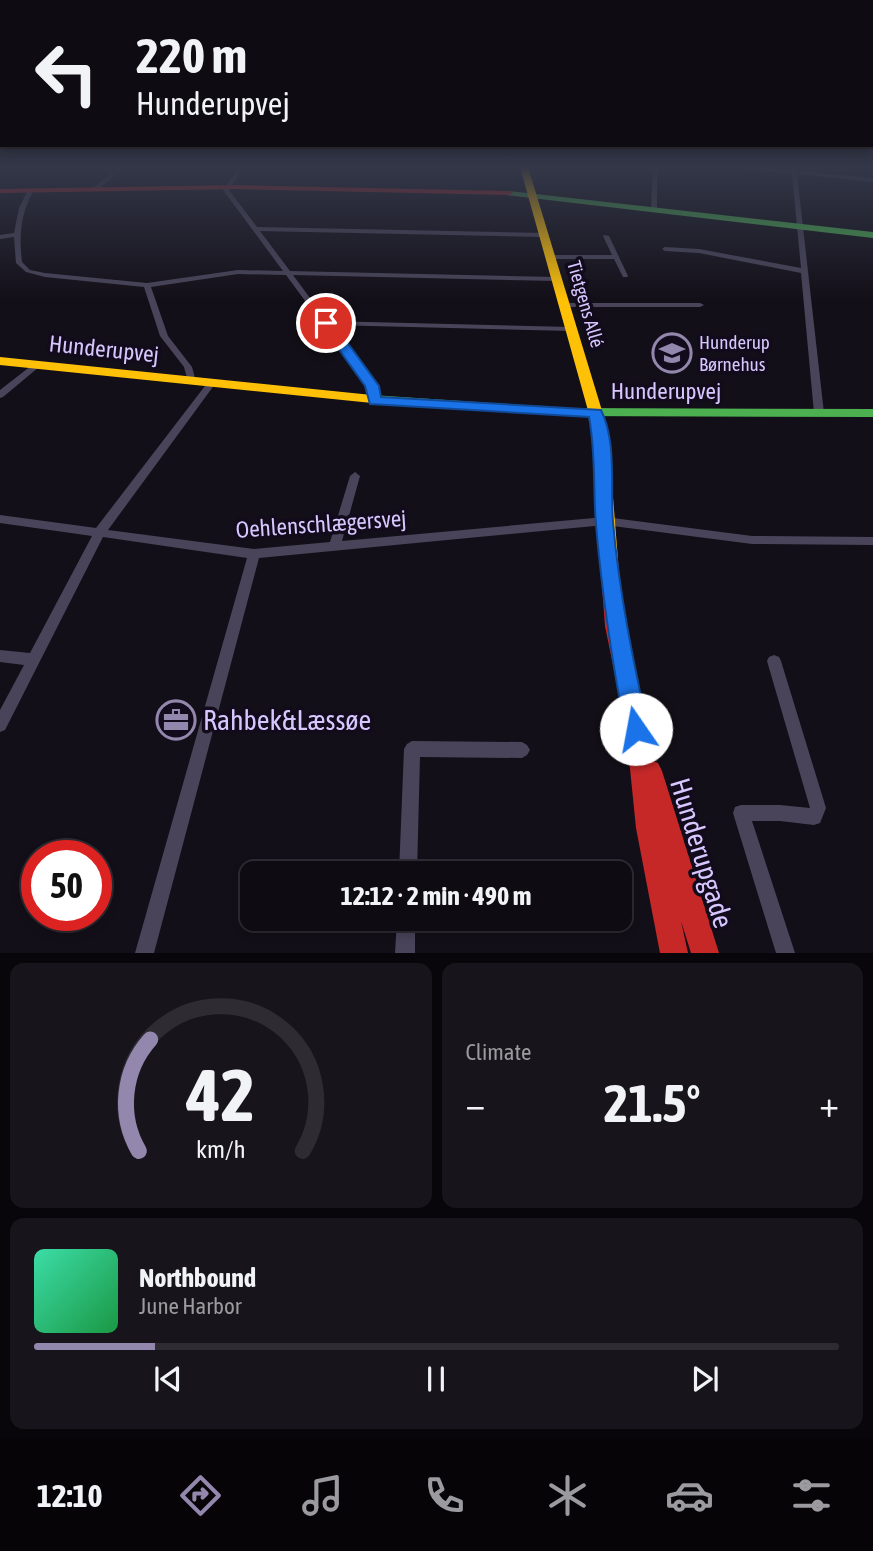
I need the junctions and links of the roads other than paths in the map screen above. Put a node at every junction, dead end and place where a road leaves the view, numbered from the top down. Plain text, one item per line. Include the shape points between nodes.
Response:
1 (21, 211) edge
2 (242, 211) edge
3 (537, 211) edge
4 (682, 211) edge
5 (799, 211) edge
6 (800, 226) junction
7 (255, 229) junction
8 (15, 235) junction
9 (544, 235) junction
10 (873, 235) edge
11 (606, 236) dead end
12 (0, 237) edge
13 (665, 249) dead end
14 (550, 257) junction
15 (616, 257) junction
16 (804, 271) junction
17 (288, 273) junction
18 (625, 276) dead end
19 (557, 279) junction
20 (147, 285) junction
21 (565, 305) junction
22 (700, 305) dead end
23 (326, 323) junction
24 (571, 329) junction
25 (0, 361) edge
26 (36, 365) junction
27 (188, 381) junction
28 (211, 384) junction
29 (0, 395) edge
30 (374, 401) junction
31 (819, 413) junction
32 (596, 414) junction
33 (873, 414) edge
34 (355, 476) dead end
35 (0, 519) edge
36 (604, 521) junction
37 (99, 533) junction
38 (873, 541) edge
39 (335, 546) junction
40 (254, 554) junction
41 (0, 656) edge
42 (34, 660) junction
43 (774, 662) dead end
44 (0, 725) edge
45 (636, 729) junction
46 (522, 750) dead end
47 (408, 861) edge
48 (406, 931) edge
49 (144, 953) edge
50 (405, 953) edge
51 (674, 953) edge
52 (705, 953) edge
53 (786, 953) edge

1 - 8 street
2 - 7 street
3 - 9 street, Tietgens Allé
4 - 6 street
5 - 6 street
6 - 10 street
6 - 16 street
7 - 9 street
7 - 17 street
8 - 12 street
8 - 20 street via 19,263 28,271
9 - 14 street, Tietgens Allé
11 - 15 street
13 - 16 street
14 - 15 street
14 - 19 street, Tietgens Allé
15 - 18 street
16 - 31 street
17 - 19 street
17 - 20 street via 220,273
17 - 23 street
19 - 21 street, Tietgens Allé
20 - 27 street via 164,336 188,367
21 - 22 street
21 - 24 street, Tietgens Allé
23 - 24 street
23 - 30 street via 372,386
24 - 32 street, Tietgens Allé
25 - 26 street, Hunderupvej
26 - 27 street, Hunderupvej
26 - 29 street
27 - 28 street, Hunderupvej
28 - 30 street, Hunderupvej
28 - 37 street
30 - 32 street, Hunderupvej
31 - 32 street, Hunderupvej
31 - 33 street, Hunderupvej
32 - 36 street, Hunderupgade via 602,447
34 - 39 street
35 - 37 street, Oehlenschlægersvej
36 - 38 street, Oehlenschlægersvej via 752,540
36 - 39 street, Oehlenschlægersvej
36 - 45 street, Hunderupgade via 615,626
37 - 40 street, Oehlenschlægersvej
37 - 42 street
39 - 40 street, Oehlenschlægersvej
40 - 49 street
41 - 42 street
42 - 44 street
43 - 53 street via 818,808 814,817 741,813
45 - 51 street, Hunderupgade via 649,828
45 - 52 street, Hunderupgade
46 - 47 street via 412,749
48 - 50 street

